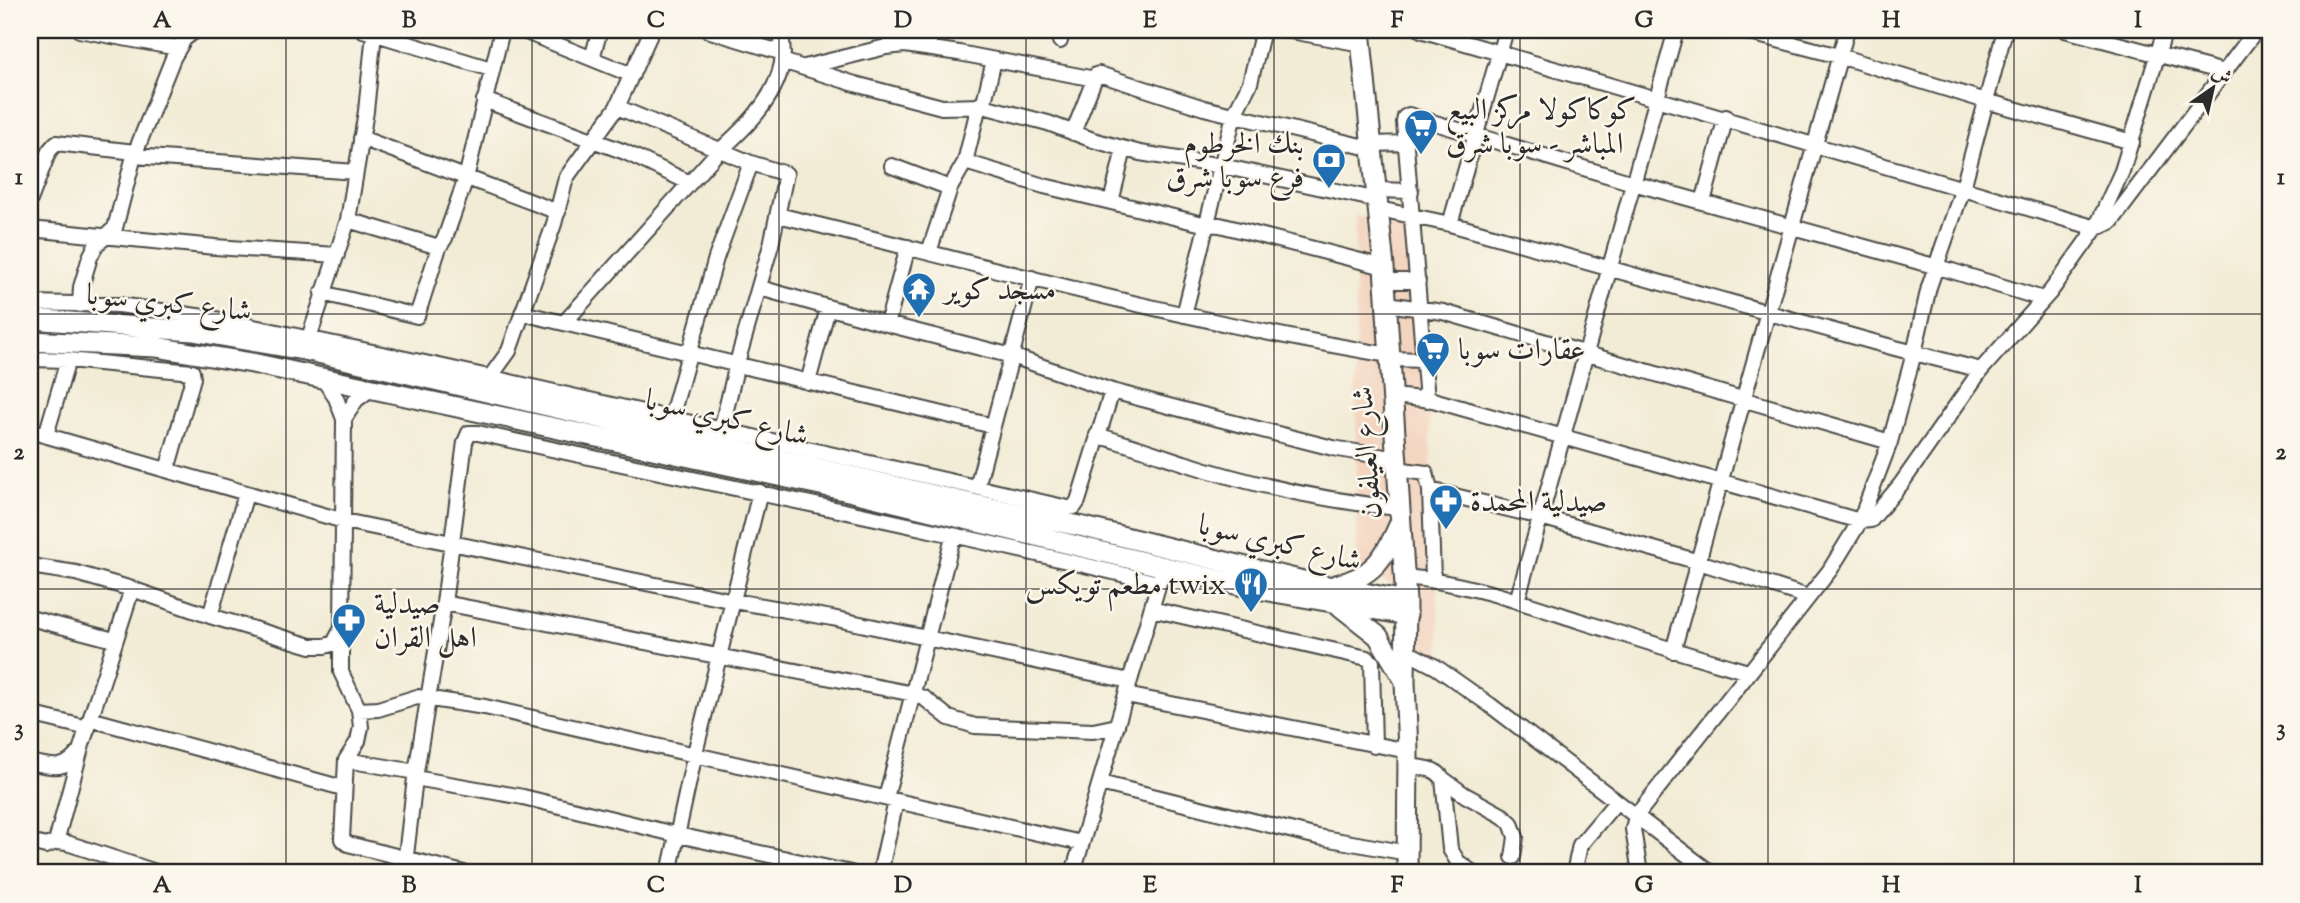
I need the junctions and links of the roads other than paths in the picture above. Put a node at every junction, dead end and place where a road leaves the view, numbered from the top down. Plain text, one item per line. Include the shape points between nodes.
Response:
1 (79, 30) edge
2 (196, 30) edge
3 (502, 30) edge
4 (521, 30) edge
5 (600, 30) edge
6 (652, 30) edge
7 (707, 30) edge
8 (781, 30) edge
9 (931, 30) edge
10 (1263, 30) edge
11 (1285, 30) edge
12 (1421, 30) edge
13 (1506, 30) edge
14 (1676, 30) edge
15 (1739, 30) edge
16 (1847, 30) edge
17 (2005, 30) edge
18 (2065, 30) edge
19 (2165, 30) edge
20 (2256, 30) edge
21 (369, 31) edge
22 (1361, 37) edge
23 (182, 39) edge
24 (928, 47) junction
25 (1500, 53) junction
26 (1839, 55) junction
27 (2157, 56) junction
28 (782, 57) junction
29 (592, 58) junction
30 (995, 60) junction
31 (805, 67) junction
32 (491, 69) junction
33 (2224, 72) junction
34 (632, 75) junction
35 (1095, 79) junction
36 (1657, 98) junction
37 (484, 100) junction
38 (1986, 101) junction
39 (981, 106) junction
40 (617, 107) junction
41 (1234, 115) junction
42 (1726, 117) junction
43 (1073, 133) junction
44 (1477, 135) junction
45 (361, 138) junction
46 (594, 141) junction
47 (2132, 142) junction
48 (1406, 143) junction
49 (1815, 143) junction
50 (1373, 146) junction
51 (722, 149) junction
52 (1124, 149) junction
53 (135, 154) junction
54 (965, 162) junction
55 (751, 163) junction
56 (892, 166) dead end
57 (1222, 166) junction
58 (356, 172) junction
59 (466, 178) junction
60 (690, 183) junction
61 (1633, 183) junction
62 (950, 188) junction
63 (1963, 188) junction
64 (1411, 191) junction
65 (30, 200) edge
66 (1378, 200) junction
67 (1111, 202) junction
68 (1703, 202) junction
69 (558, 212) junction
70 (778, 215) junction
71 (1412, 216) junction
72 (348, 220) junction
73 (1450, 224) junction
74 (1208, 225) junction
75 (1791, 226) junction
76 (2096, 228) junction
77 (30, 229) edge
78 (108, 236) junction
79 (439, 247) junction
80 (908, 247) junction
81 (929, 253) junction
82 (337, 255) junction
83 (1937, 267) junction
84 (1610, 269) junction
85 (1385, 274) junction
86 (1032, 278) junction
87 (1418, 281) junction
88 (760, 288) junction
89 (322, 293) junction
90 (30, 298) edge
91 (2043, 299) junction
92 (80, 302) junction
93 (30, 303) edge
94 (1387, 304) junction
95 (1419, 307) junction
96 (828, 308) junction
97 (1766, 312) junction
98 (522, 313) junction
99 (1184, 314) junction
100 (30, 319) edge
101 (66, 321) junction
102 (564, 323) junction
103 (887, 324) junction
104 (309, 338) junction
105 (30, 341) edge
106 (66, 351) junction
107 (1914, 352) junction
108 (690, 354) junction
109 (1587, 354) junction
110 (1012, 356) junction
111 (1389, 357) junction
112 (30, 359) edge
113 (1424, 360) junction
114 (737, 365) junction
115 (1981, 370) junction
116 (322, 377) junction
117 (808, 382) junction
118 (486, 384) junction
119 (372, 388) junction
120 (1112, 391) junction
121 (1392, 396) junction
122 (1743, 398) junction
123 (1427, 400) junction
124 (671, 418) junction
125 (344, 419) junction
126 (993, 426) junction
127 (30, 430) edge
128 (721, 430) junction
129 (46, 435) junction
130 (1097, 435) junction
131 (1563, 436) junction
132 (1889, 442) junction
133 (1396, 465) junction
134 (167, 470) junction
135 (1721, 481) junction
136 (977, 487) junction
137 (1430, 490) junction
138 (760, 492) junction
139 (246, 494) junction
140 (1399, 516) junction
141 (1541, 517) junction
142 (344, 521) junction
143 (1860, 521) junction
144 (1082, 536) junction
145 (953, 537) junction
146 (452, 544) junction
147 (1699, 562) junction
148 (30, 566) edge
149 (1161, 575) junction
150 (1404, 577) junction
151 (1433, 579) junction
152 (132, 589) junction
153 (1334, 595) junction
154 (1808, 597) junction
155 (734, 601) junction
156 (1517, 601) junction
157 (444, 603) junction
158 (1151, 608) junction
159 (1406, 608) junction
160 (210, 616) junction
161 (30, 618) edge
162 (341, 633) junction
163 (926, 639) junction
164 (114, 640) junction
165 (1672, 650) junction
166 (1407, 652) junction
167 (720, 655) junction
168 (1748, 672) junction
169 (1405, 682) junction
170 (1128, 688) junction
171 (914, 694) junction
172 (428, 698) junction
173 (359, 710) junction
174 (30, 714) edge
175 (89, 724) junction
176 (1117, 726) junction
177 (1374, 746) junction
178 (80, 751) junction
179 (695, 753) junction
180 (1408, 758) junction
181 (346, 760) junction
182 (30, 762) edge
183 (416, 775) junction
184 (1443, 779) junction
185 (1100, 783) junction
186 (343, 788) junction
187 (891, 799) junction
188 (1616, 802) junction
189 (1636, 816) junction
190 (677, 835) junction
191 (30, 842) edge
192 (56, 842) junction
193 (1081, 843) junction
194 (1408, 853) junction
195 (1513, 857) dead end
196 (405, 867) edge
197 (1456, 868) edge
198 (833, 871) edge
199 (159, 873) edge
200 (464, 873) edge
201 (669, 873) edge
202 (851, 873) edge
203 (880, 873) edge
204 (1073, 873) edge
205 (1407, 873) edge
206 (1473, 873) edge
207 (1574, 873) edge
208 (1640, 873) edge
209 (1711, 873) edge

1 - 23 street
2 - 23 street
3 - 32 street
4 - 29 street
5 - 29 street
6 - 34 street
7 - 28 street
8 - 28 street
9 - 24 street
10 - 41 street via 1250,83
11 - 22 street
12 - 25 street
13 - 25 street
14 - 36 street
15 - 26 street
16 - 26 street
17 - 38 street
18 - 27 street
19 - 27 street
20 - 33 street
21 - 32 street
21 - 45 street
22 - 50 highway, شارع العيلفون
23 - 53 street
24 - 30 street
24 - 31 street via 892,46
25 - 36 street
25 - 44 street
26 - 38 street
26 - 49 street
27 - 33 street
27 - 47 street
28 - 31 street
28 - 51 street via 774,90
29 - 34 street
30 - 35 street
30 - 39 street
31 - 39 street via 942,107
32 - 37 street
33 - 76 street via 2111,222
34 - 40 street
35 - 41 street via 1100,74
35 - 43 street
36 - 42 street
36 - 61 street
37 - 46 street
37 - 59 street
38 - 47 street
38 - 63 street
39 - 43 street
39 - 54 street
40 - 46 street
40 - 51 street
41 - 50 street
41 - 57 street
42 - 49 street
42 - 68 street
43 - 52 street
44 - 48 street via 1409,115 1404,119
44 - 61 street
44 - 73 street
45 - 58 street
45 - 59 street
46 - 60 street
46 - 69 street via 566,178
47 - 76 street
48 - 50 street
48 - 64 street
49 - 63 street
49 - 75 street
50 - 66 highway, شارع العيلفون
51 - 55 street
51 - 60 street
52 - 57 street
52 - 67 street
53 - 58 street
53 - 65 street via 56,143
53 - 78 street via 115,228
54 - 62 street
54 - 67 street
55 - 70 street via 786,174
55 - 108 street via 716,258
56 - 62 street
57 - 66 street
57 - 74 street
58 - 72 street
59 - 69 street
59 - 79 street
60 - 102 street
61 - 68 street
61 - 84 street
62 - 81 street
63 - 76 street
63 - 83 street
64 - 66 street
64 - 71 street
66 - 71 street
66 - 85 highway, شارع العيلفون
67 - 74 street
68 - 75 street
69 - 98 street
70 - 80 street
70 - 88 street
71 - 73 street
71 - 87 street
72 - 79 street
72 - 82 street
73 - 84 street
74 - 85 street
74 - 99 street
75 - 83 street
75 - 97 street
76 - 91 street
77 - 78 street
78 - 82 street
78 - 92 street via 93,250
79 - 89 street via 417,316
80 - 81 street
80 - 103 street
81 - 86 street
82 - 89 street
83 - 91 street
83 - 107 street
84 - 97 street
84 - 109 street
85 - 87 street
85 - 94 highway, شارع العيلفون
86 - 99 street
86 - 110 street
87 - 95 street
88 - 96 street
88 - 114 street
89 - 104 street
90 - 92 street
91 - 115 street
92 - 93 street
92 - 104 street via 170,312
94 - 95 street
94 - 111 highway, شارع العيلفون
95 - 109 street
95 - 113 street
96 - 103 street
96 - 117 street
97 - 107 street
97 - 122 street
98 - 102 street
98 - 118 street via 509,351
99 - 111 street
100 - 101 highway, شارع كبري سوبا
101 - 106 highway
101 - 118 highway, شارع كبري سوبا via 212,334
102 - 108 street
103 - 110 street
104 - 118 street
105 - 106 highway, شارع كبري سوبا
106 - 112 street
106 - 116 highway, شارع كبري سوبا via 177,350
106 - 129 street
106 - 134 street via 192,372
107 - 115 street
107 - 132 street
108 - 114 street
108 - 124 street
109 - 122 street
109 - 131 street
110 - 120 street
110 - 126 street
111 - 113 street
111 - 121 highway, شارع العيلفون
113 - 123 street
114 - 117 street
114 - 128 street
115 - 143 street via 1876,517
116 - 119 highway, شارع كبري سوبا
116 - 125 street
117 - 126 street
118 - 124 street
118 - 144 highway, شارع كبري سوبا via 960,501
119 - 125 street via 356,400
119 - 144 highway, شارع كبري سوبا via 853,492
120 - 130 street
120 - 133 street
121 - 123 street
121 - 133 highway, شارع العيلفون
122 - 132 street
122 - 135 street
123 - 131 street
124 - 128 street
125 - 142 street
126 - 136 street
127 - 129 street
128 - 136 street
129 - 134 street
130 - 136 street via 1074,507
130 - 140 street via 1186,463
131 - 135 street
131 - 141 street
132 - 143 street
133 - 137 street via 1426,474
133 - 140 highway, شارع العيلفون
134 - 139 street
135 - 143 street
135 - 147 street
137 - 141 street
137 - 151 street
138 - 145 street
138 - 146 street via 469,433
138 - 155 street
139 - 142 street
139 - 160 street
140 - 150 highway, شارع العيلفون
140 - 153 highway via 1374,568
141 - 147 street
141 - 156 street
142 - 146 street
142 - 162 street
143 - 154 street
144 - 149 highway, شارع كبري سوبا
144 - 153 highway, شارع كبري سوبا
145 - 149 street
145 - 163 street
146 - 155 street
146 - 157 street
147 - 154 street
147 - 165 street
148 - 152 street
149 - 153 highway, شارع كبري سوبا
149 - 158 street
150 - 151 street
150 - 159 highway, شارع العيلفون
151 - 156 street
152 - 160 street
152 - 164 street
153 - 159 highway, شارع كبري سوبا
153 - 169 highway via 1378,636
154 - 168 street
155 - 163 street
155 - 167 street
156 - 165 street
157 - 167 street
157 - 172 street
158 - 170 street
158 - 177 street via 1367,658 1372,662
159 - 166 highway, شارع العيلفون
160 - 162 street via 316,647 334,643
161 - 164 street
162 - 173 street via 342,678
163 - 170 street
163 - 171 street
164 - 175 street
165 - 168 street
166 - 169 highway, شارع العيلفون
166 - 188 street via 1490,705
167 - 171 street
167 - 179 street
168 - 189 street
169 - 180 highway, شارع العيلفون
170 - 176 street
170 - 177 street
171 - 176 street via 949,718 975,726 1093,731
171 - 187 street
172 - 173 street
172 - 179 street
172 - 183 street
173 - 181 street via 359,737
174 - 175 street
175 - 178 street
175 - 186 street
176 - 185 street
177 - 180 street
178 - 182 street via 63,766
178 - 192 street
179 - 187 street
179 - 190 street
180 - 184 street
180 - 194 highway, شارع العيلفون
181 - 183 street
181 - 186 street
183 - 190 street
183 - 196 street
184 - 195 street via 1511,823 1516,837
184 - 197 street
185 - 193 street
185 - 194 street via 1307,835
186 - 196 street via 344,843
187 - 193 street
187 - 203 street
188 - 189 street
188 - 207 street via 1580,845
189 - 208 street via 1633,829
189 - 209 street
190 - 198 street
190 - 201 street
191 - 192 street via 46,846
192 - 199 street
193 - 204 street
194 - 205 highway, شارع العيلفون
196 - 200 street
197 - 206 street
198 - 202 street

